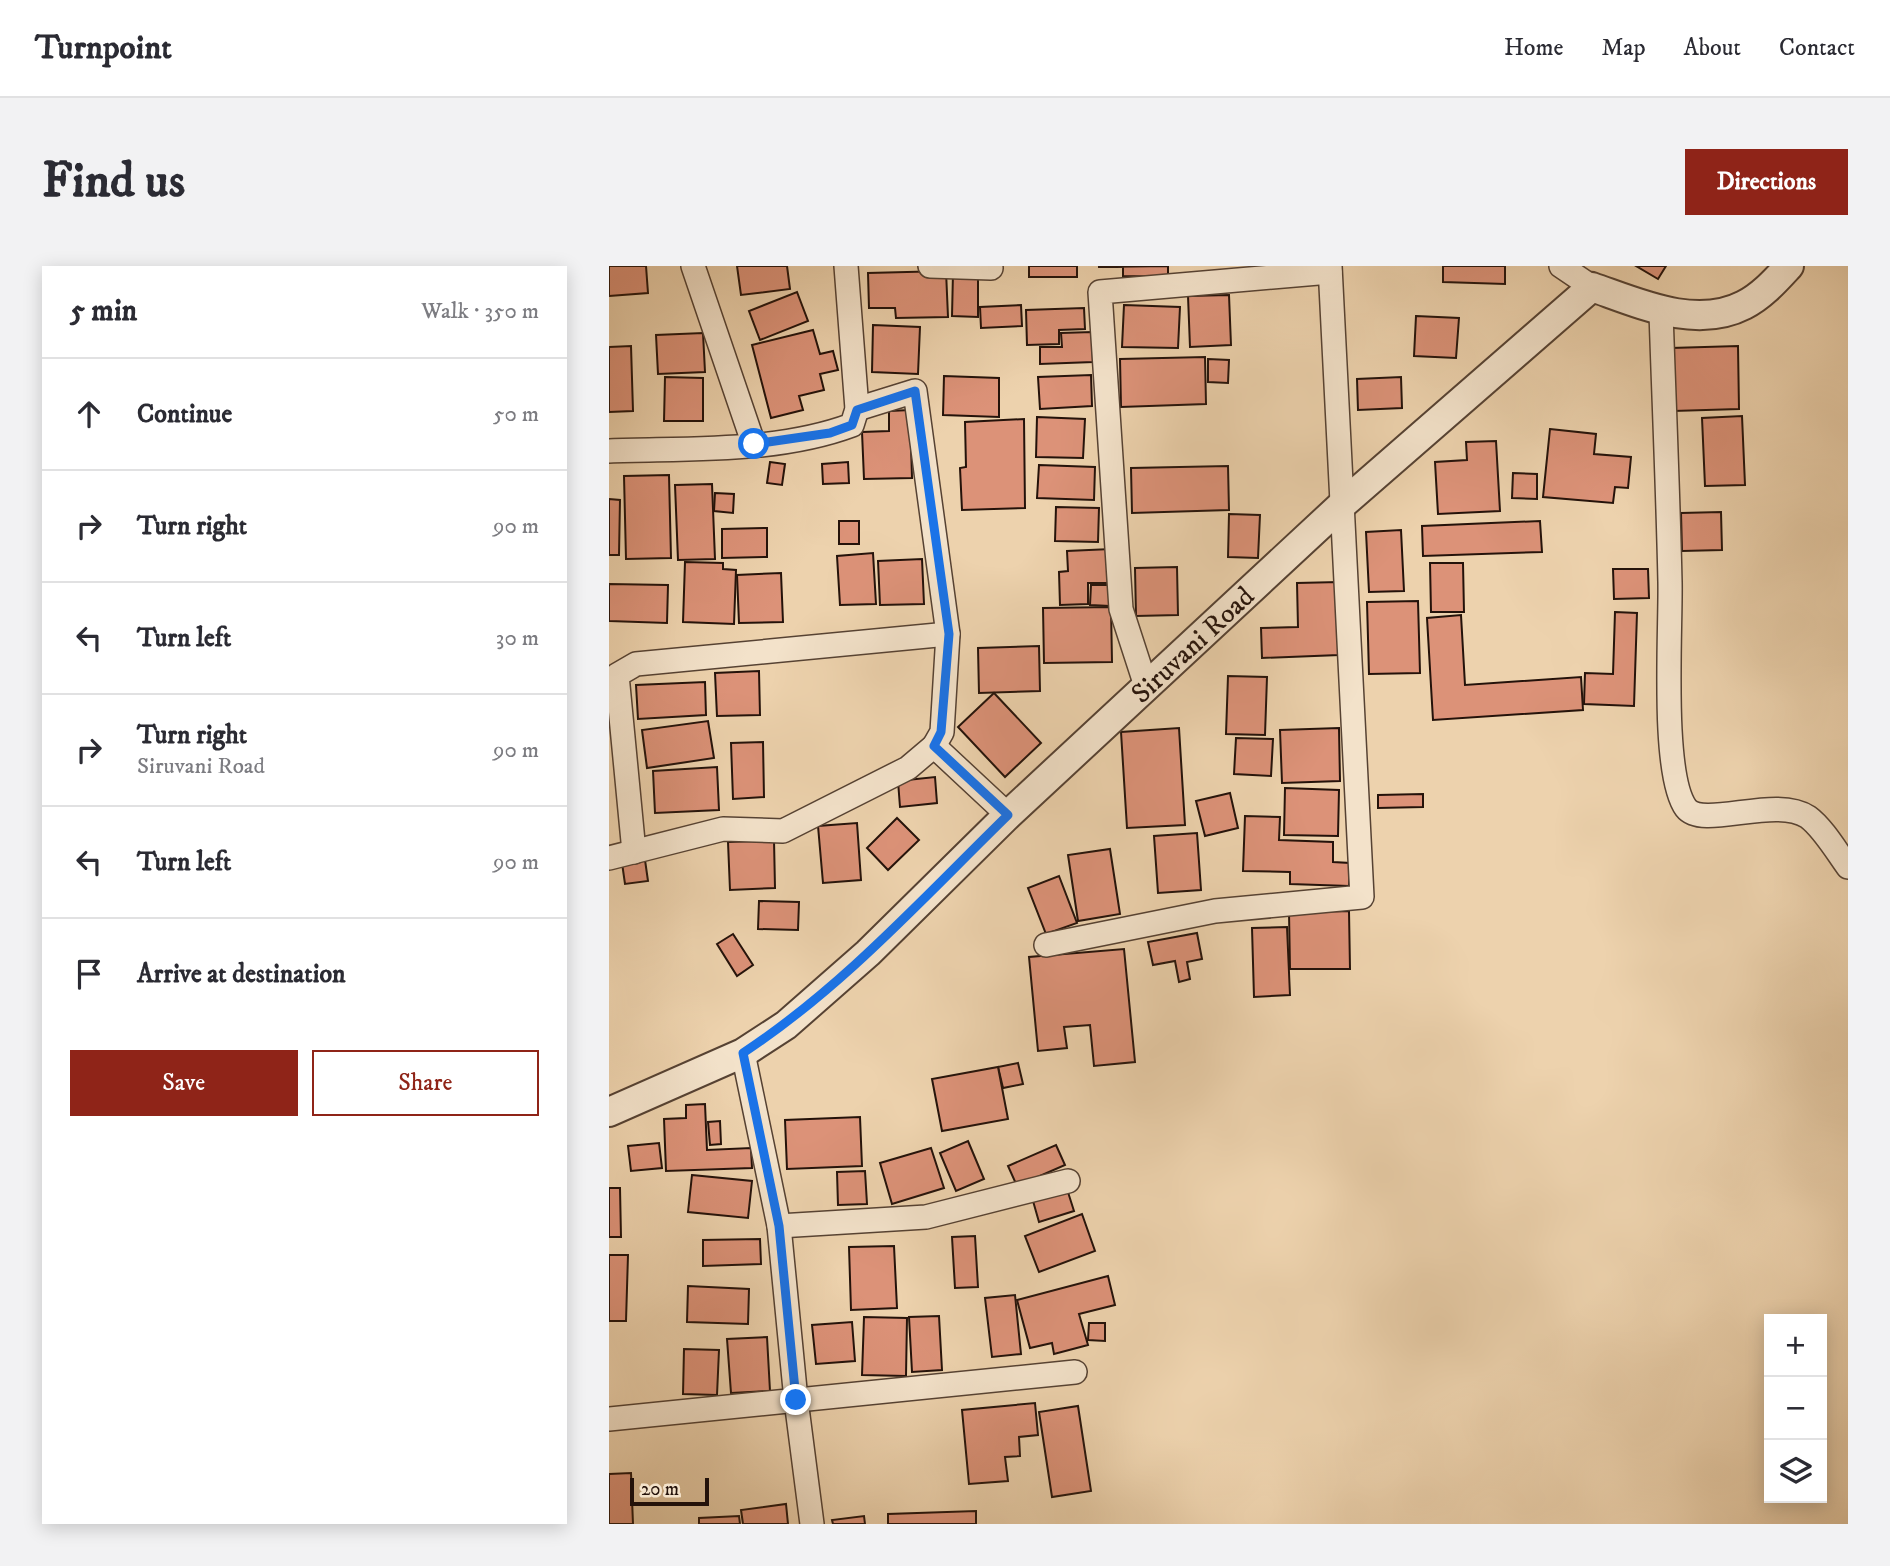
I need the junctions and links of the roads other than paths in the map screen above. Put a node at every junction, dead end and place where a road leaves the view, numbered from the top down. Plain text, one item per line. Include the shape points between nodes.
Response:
1 (693, 266) edge
2 (846, 266) edge
3 (930, 266) edge
4 (1561, 266) edge
5 (1789, 266) edge
6 (991, 268) dead end
7 (1330, 269) edge
8 (1592, 287) junction
9 (1661, 312) junction
10 (857, 410) junction
11 (754, 444) junction
12 (609, 451) edge
13 (1344, 503) junction
14 (949, 634) junction
15 (1146, 686) junction
16 (934, 746) junction
17 (1008, 815) junction
18 (634, 852) junction
19 (609, 858) edge
20 (1848, 867) edge
21 (1046, 945) dead end
22 (743, 1053) junction
23 (609, 1112) edge
24 (1068, 1181) dead end
25 (779, 1226) junction
26 (1075, 1372) dead end
27 (796, 1400) junction
28 (609, 1419) edge
29 (813, 1524) edge

1 - 11 street
2 - 10 street
3 - 6 street
4 - 8 street
5 - 9 street via 1743,306 1706,314
7 - 13 street
7 - 15 street via 1100,292 1121,609
8 - 9 street
8 - 13 street, Siruvani Road
9 - 20 street via 1671,732 1679,797 1688,810 1700,816 1775,807 1808,817
10 - 11 street via 852,425 830,433
10 - 14 street via 915,391
11 - 12 street
13 - 15 street, Siruvani Road
13 - 21 street via 1362,897 1215,911
14 - 16 street via 943,720
14 - 18 street via 636,664 617,675
15 - 17 street, Siruvani Road
16 - 17 street
16 - 18 street via 908,768 783,831 723,829
17 - 22 street, Siruvani Road via 868,953 786,1025
18 - 19 street
22 - 23 street, Siruvani Road
22 - 25 street
24 - 25 street via 926,1217
25 - 27 street
26 - 27 street
27 - 28 street
27 - 29 street

